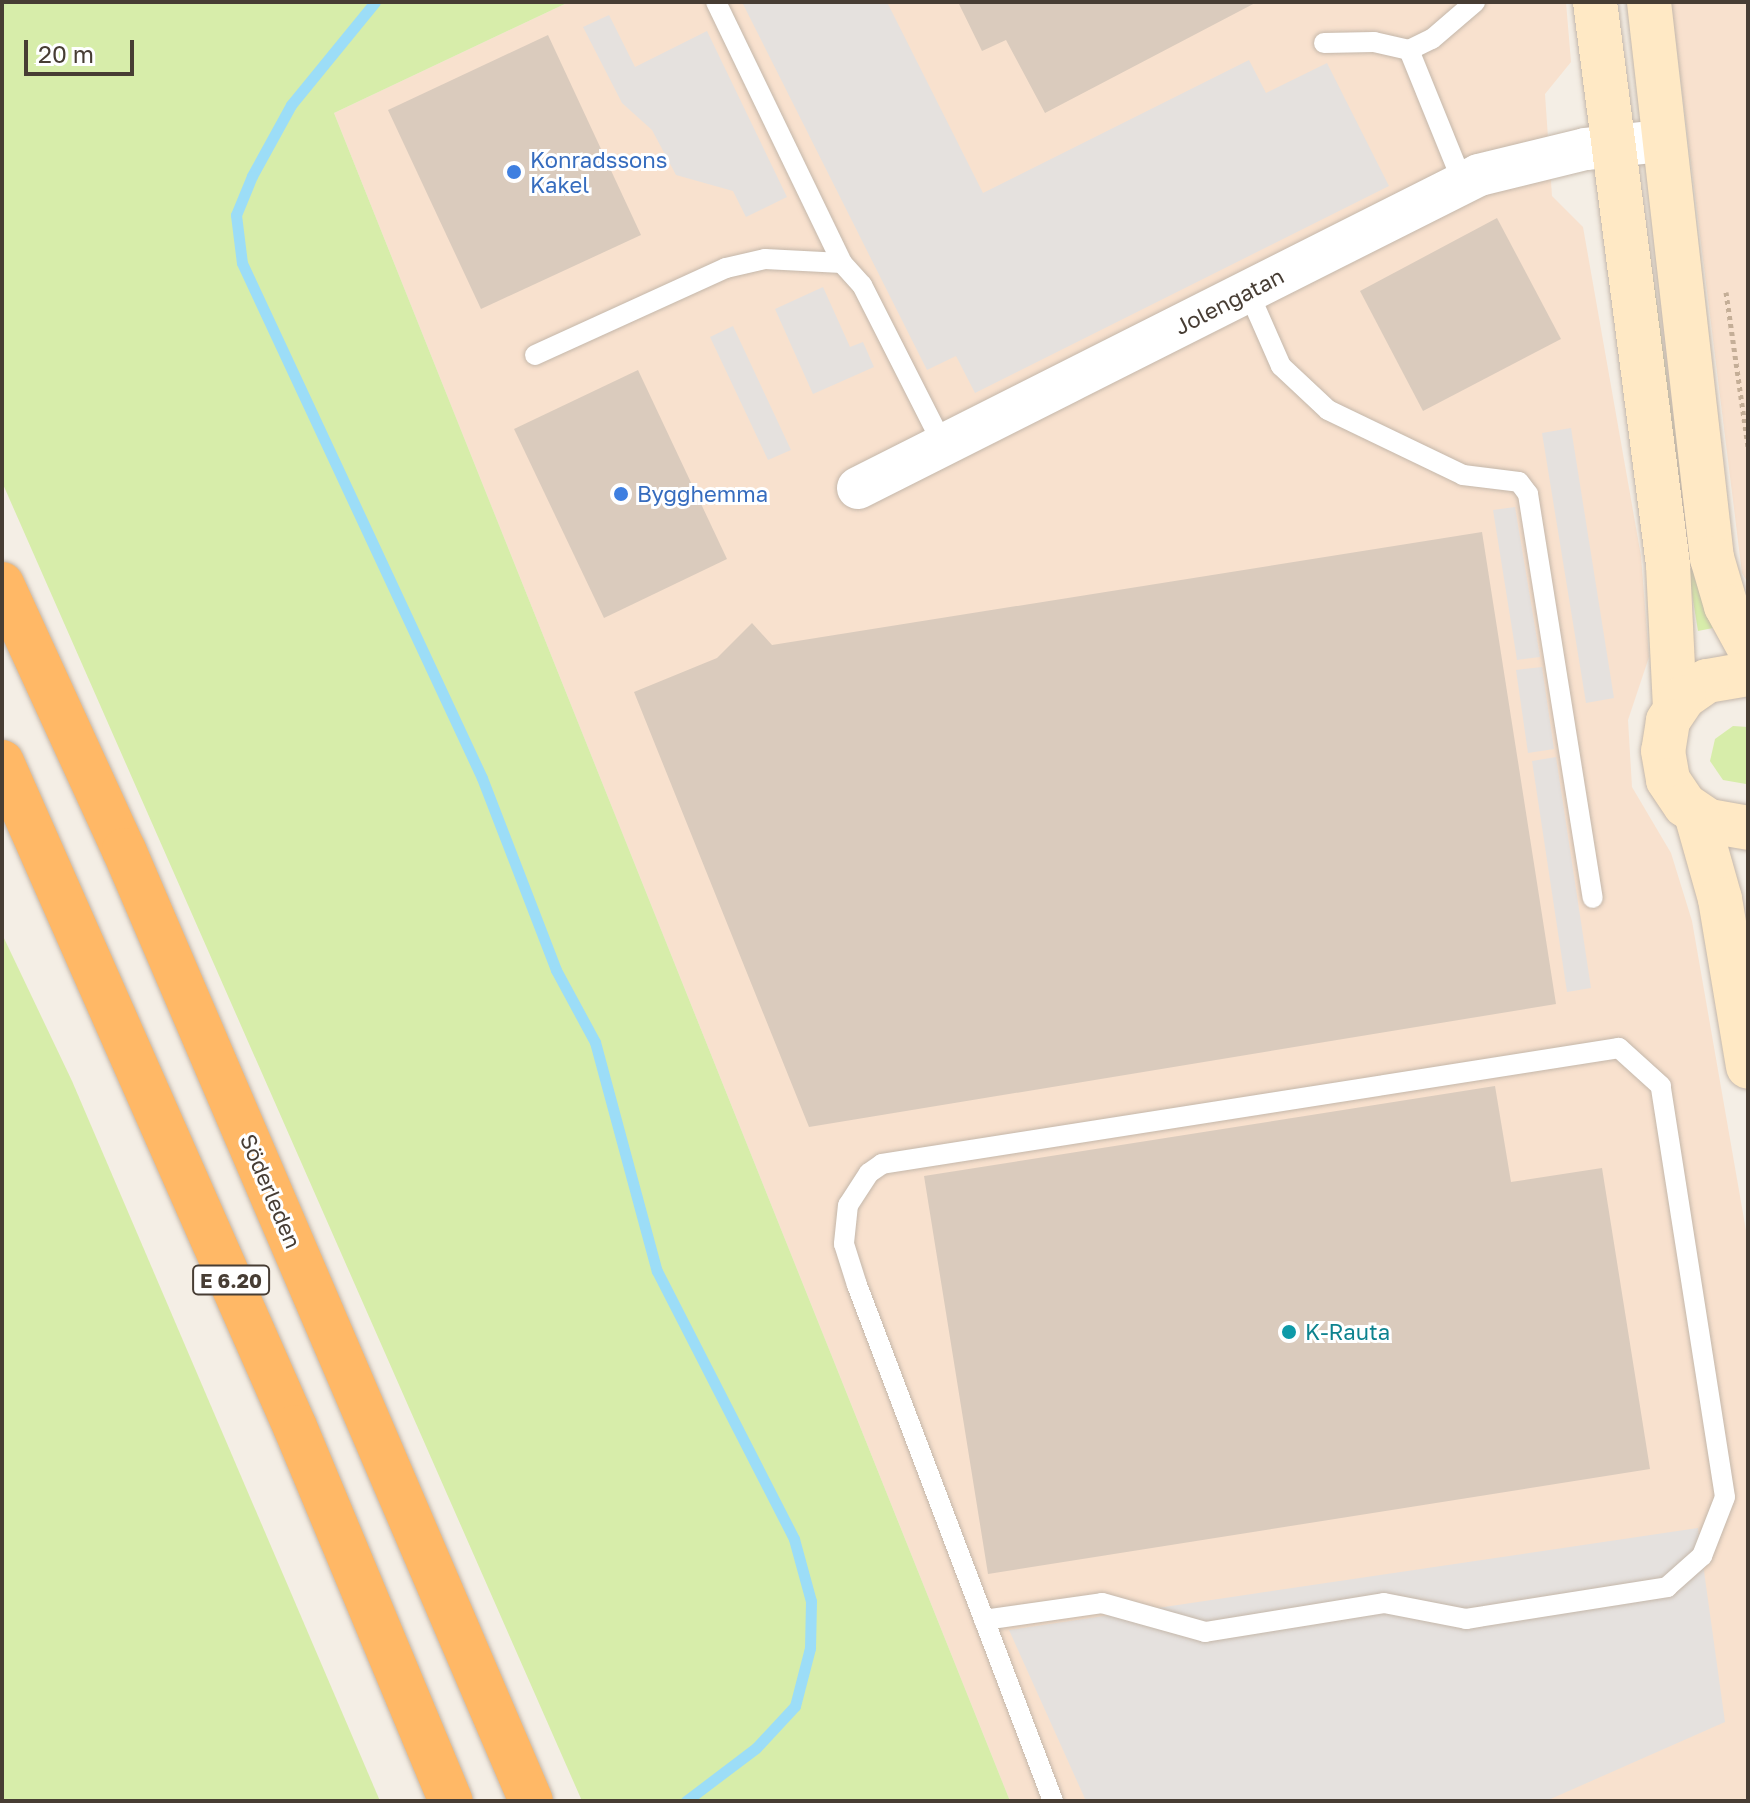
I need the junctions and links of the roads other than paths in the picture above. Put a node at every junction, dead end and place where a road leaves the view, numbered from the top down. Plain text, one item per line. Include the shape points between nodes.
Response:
1 (716, 2) edge
2 (1475, 2) edge
3 (1595, 2) edge
4 (1649, 2) edge
5 (1324, 43) dead end
6 (1409, 50) junction
7 (1660, 141) junction
8 (1611, 147) junction
9 (1463, 183) junction
10 (842, 263) junction
11 (1248, 291) junction
12 (535, 355) dead end
13 (943, 445) junction
14 (858, 488) dead end
15 (2, 584) edge
16 (1748, 646) edge
17 (1748, 674) edge
18 (1675, 708) junction
19 (2, 762) edge
20 (1696, 814) junction
21 (1748, 828) edge
22 (1593, 898) dead end
23 (1748, 1067) edge
24 (984, 1620) junction
25 (451, 1801) edge
26 (531, 1801) edge
27 (1053, 1801) edge

1 - 10 lane
2 - 6 lane via 1432,39
3 - 8 street
4 - 7 street
5 - 6 lane via 1374,42
6 - 9 lane
7 - 8 street, Jolengatan
7 - 16 street via 1712,558 1726,606
8 - 9 street, Jolengatan via 1528,160
8 - 18 street via 1668,565
9 - 11 street, Jolengatan
10 - 12 lane via 765,259 726,268
10 - 13 lane via 862,285
11 - 13 street, Jolengatan
11 - 22 lane via 1281,366 1328,410 1463,475 1519,482 1528,494
13 - 14 street, Jolengatan
15 - 26 highway, Söderleden / E 6.20 via 124,850
17 - 18 street via 1707,681
18 - 20 street via 1664,736 1664,765 1675,793
19 - 25 highway, E 6.20 via 283,1398
20 - 21 street via 1723,826
20 - 23 street via 1720,899
24 - 24 lane via 844,1244 848,1205 869,1173 882,1164 1619,1048 1661,1086 1725,1497 1702,1556 1667,1587 1466,1619 1384,1603 1205,1632 1102,1603
24 - 27 lane

